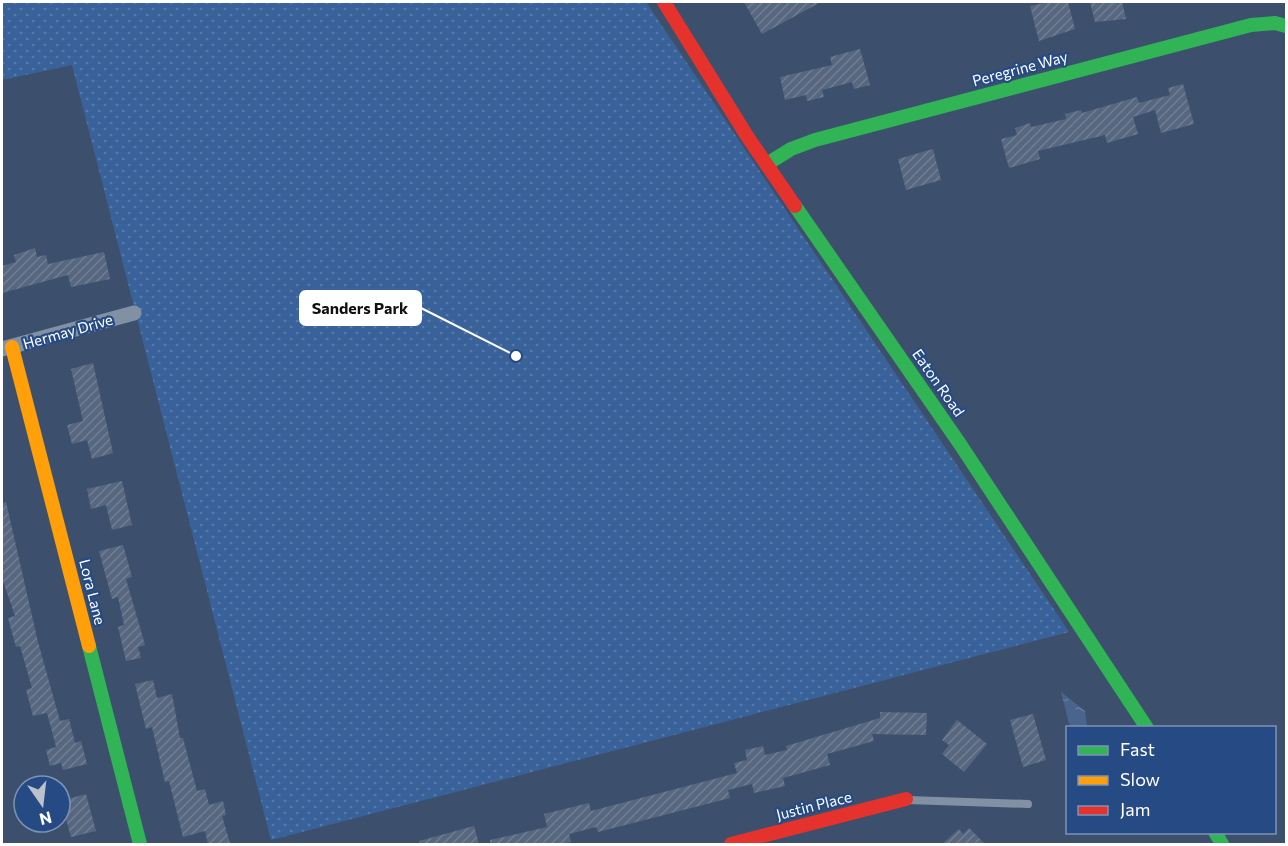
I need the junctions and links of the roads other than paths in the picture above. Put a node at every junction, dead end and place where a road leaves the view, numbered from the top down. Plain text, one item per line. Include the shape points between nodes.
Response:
1 (664, 2) edge
2 (1287, 26) edge
3 (767, 164) junction
4 (134, 313) dead end
5 (7, 348) edge
6 (1146, 726) edge
7 (906, 800) joint
8 (1028, 804) dead end
9 (790, 829) junction
10 (141, 844) edge
11 (730, 844) edge
12 (794, 844) edge

1 - 3 street, Eaton Road
2 - 3 street, Peregrine Way via 1251,25 815,140
3 - 6 street, Eaton Road via 966,453
4 - 5 street, Hermay Drive
5 - 10 street, Lora Lane
7 - 8 lane
7 - 9 street, Justin Place
9 - 11 street, Justin Place
9 - 12 street

